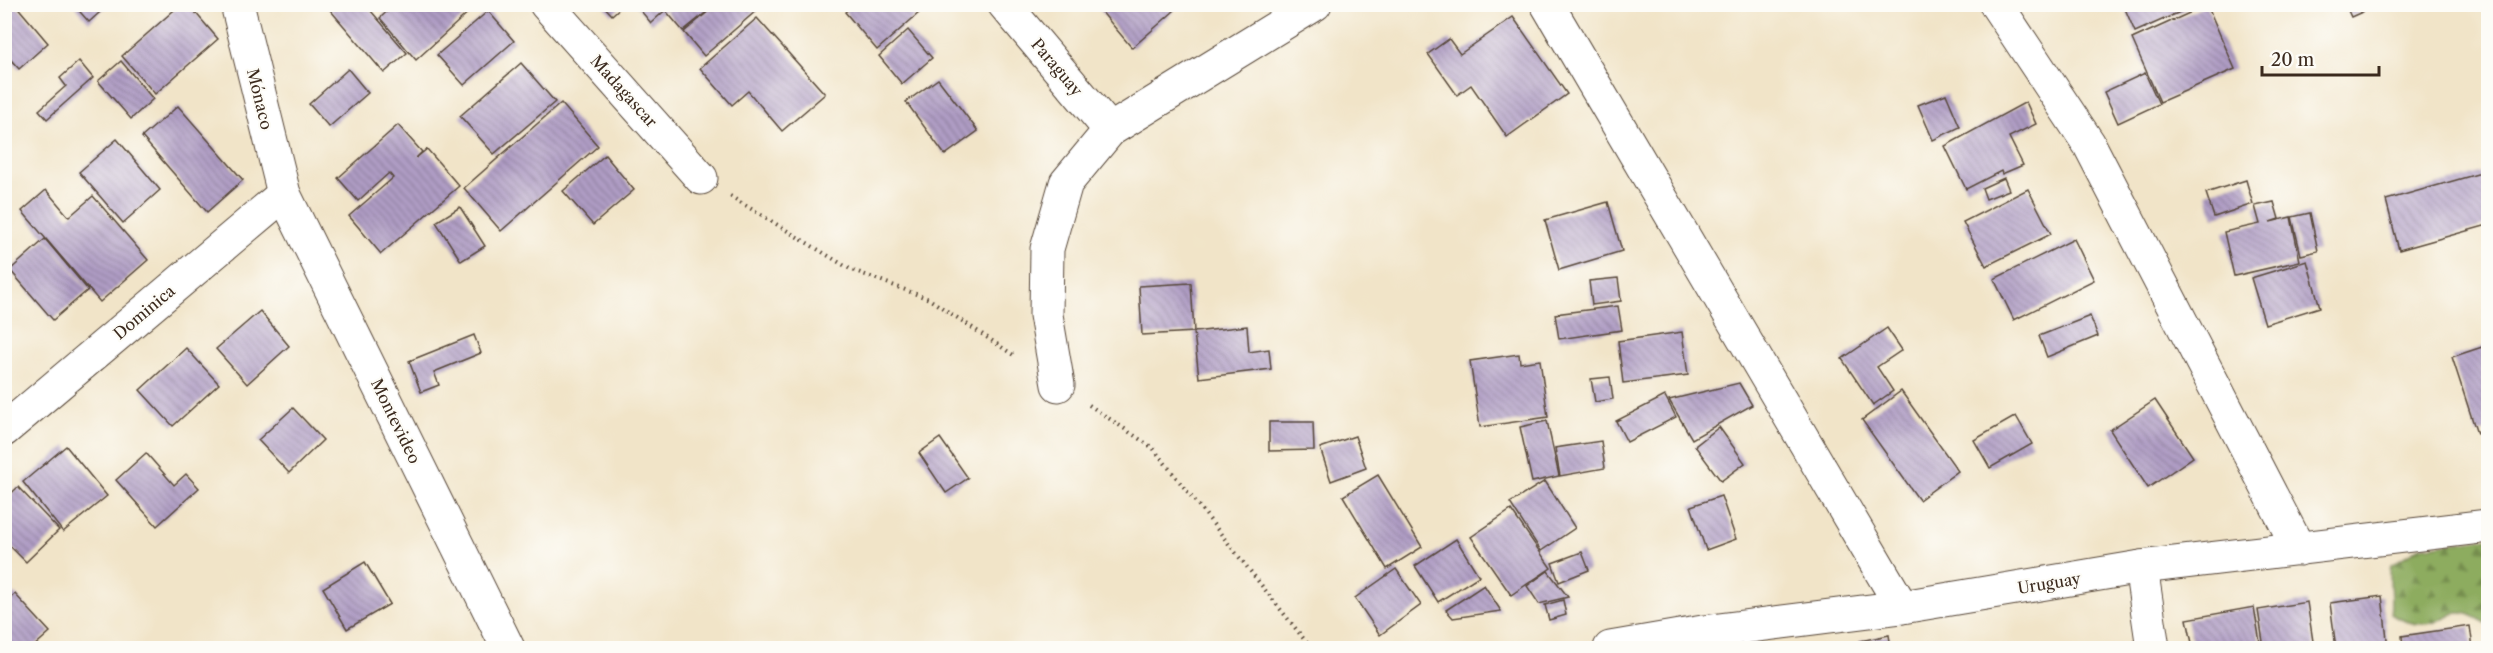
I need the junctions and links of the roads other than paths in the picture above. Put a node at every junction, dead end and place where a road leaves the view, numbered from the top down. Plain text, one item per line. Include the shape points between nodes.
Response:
1 (237, 4) edge
2 (546, 4) edge
3 (1004, 4) edge
4 (1315, 4) edge
5 (1547, 4) edge
6 (1996, 4) edge
7 (1110, 130) junction
8 (701, 178) dead end
9 (284, 194) junction
10 (1058, 385) dead end
11 (4, 430) edge
12 (2488, 526) edge
13 (2299, 549) junction
14 (2141, 567) junction
15 (1902, 607) junction
16 (1704, 640) edge
17 (508, 648) edge
18 (1610, 648) edge
19 (2153, 648) edge

1 - 9 street, Mónaco
2 - 8 street, Madagascar
3 - 7 street, Paraguay
4 - 7 street
5 - 15 street
6 - 13 street via 2089,144
7 - 10 street via 1066,183 1047,249 1046,315
9 - 11 street, Dominica
9 - 17 street, Montevideo
12 - 13 street, Uruguay
13 - 14 street, Uruguay
14 - 15 street, Uruguay
14 - 19 street
15 - 16 street, Uruguay
16 - 18 street, Uruguay

